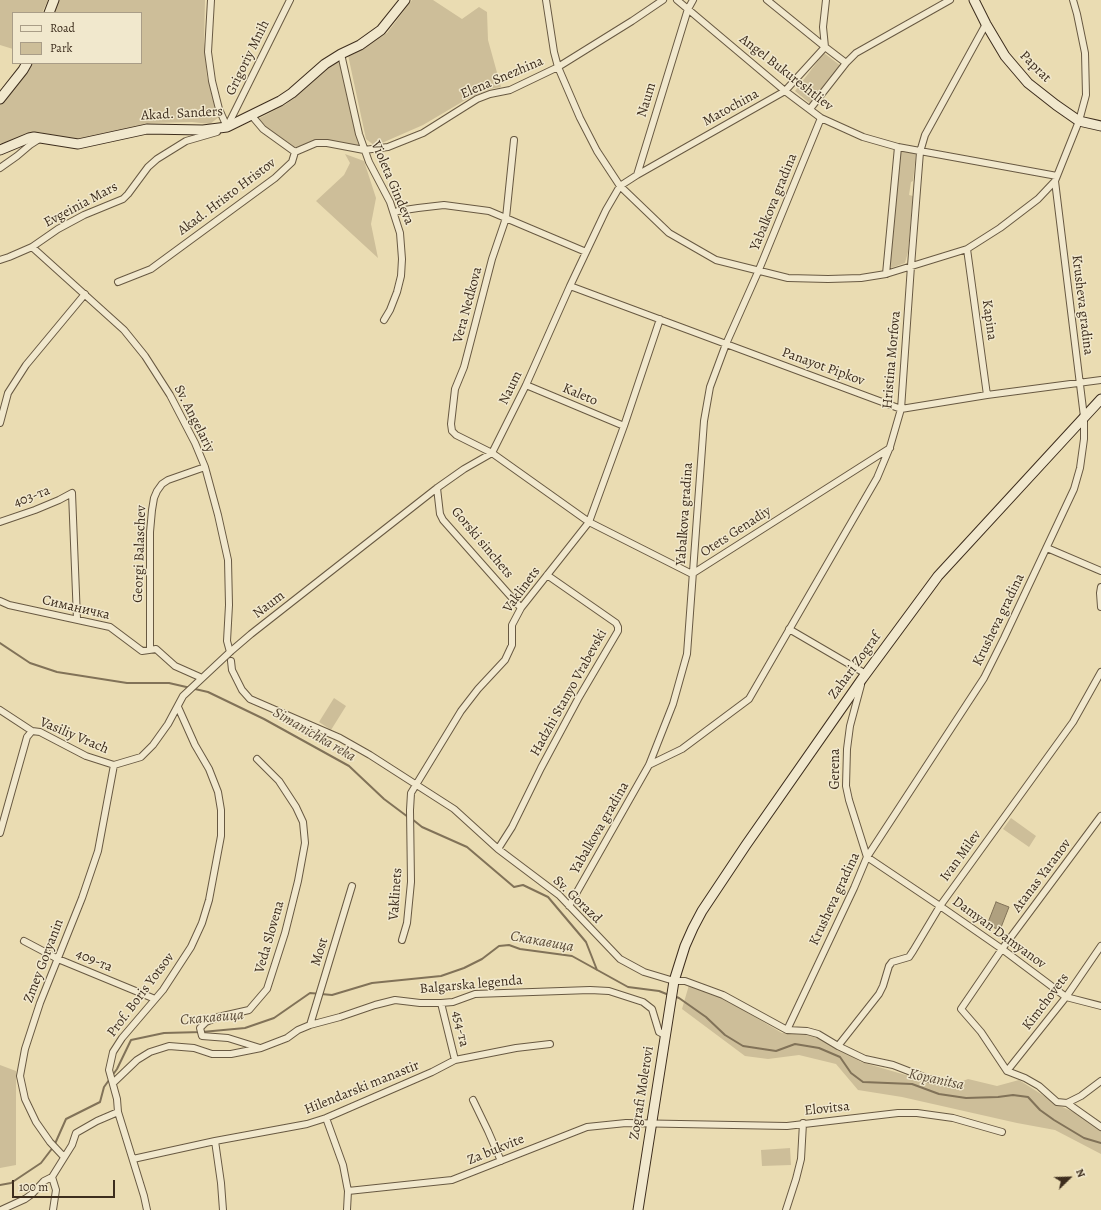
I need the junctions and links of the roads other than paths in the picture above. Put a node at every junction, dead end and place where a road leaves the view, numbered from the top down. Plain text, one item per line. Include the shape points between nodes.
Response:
1 (54, 0) edge
2 (211, 0) edge
3 (290, 0) edge
4 (405, 0) edge
5 (546, 0) edge
6 (663, 0) edge
7 (677, 0) edge
8 (693, 0) edge
9 (767, 0) edge
10 (826, 0) edge
11 (950, 0) edge
12 (974, 0) edge
13 (1073, 0) edge
14 (688, 9) junction
15 (49, 12) edge
16 (986, 24) junction
17 (825, 48) junction
18 (341, 54) junction
19 (846, 63) junction
20 (26, 64) edge
21 (558, 67) junction
22 (785, 91) junction
23 (0, 99) edge
24 (810, 109) junction
25 (252, 116) junction
26 (821, 118) junction
27 (1079, 120) junction
28 (1101, 126) edge
29 (227, 127) junction
30 (41, 138) junction
31 (514, 140) dead end
32 (898, 147) junction
33 (0, 150) edge
34 (364, 150) junction
35 (295, 152) junction
36 (920, 152) junction
37 (0, 168) edge
38 (637, 175) junction
39 (1056, 178) junction
40 (620, 186) junction
41 (394, 213) junction
42 (506, 218) junction
43 (32, 247) junction
44 (967, 249) junction
45 (586, 252) junction
46 (0, 260) edge
47 (911, 266) junction
48 (758, 272) junction
49 (886, 274) junction
50 (118, 282) dead end
51 (570, 286) junction
52 (85, 294) junction
53 (384, 320) dead end
54 (660, 320) junction
55 (726, 344) junction
56 (1101, 380) edge
57 (1080, 383) junction
58 (526, 385) junction
59 (986, 394) junction
60 (1101, 399) edge
61 (901, 409) junction
62 (1084, 417) junction
63 (0, 423) edge
64 (624, 426) junction
65 (890, 447) junction
66 (492, 453) junction
67 (205, 467) junction
68 (437, 488) junction
69 (0, 522) edge
70 (589, 522) junction
71 (1047, 548) junction
72 (1101, 571) edge
73 (692, 574) junction
74 (547, 575) junction
75 (1101, 587) edge
76 (0, 601) edge
77 (1101, 607) edge
78 (521, 608) junction
79 (77, 619) junction
80 (789, 629) junction
81 (150, 649) junction
82 (230, 652) junction
83 (231, 661) dead end
84 (1101, 672) edge
85 (864, 677) junction
86 (202, 678) junction
87 (183, 696) joint
88 (178, 707) junction
89 (0, 710) edge
90 (32, 731) junction
91 (257, 759) dead end
92 (114, 765) junction
93 (649, 766) junction
94 (416, 786) junction
95 (1101, 816) edge
96 (0, 833) edge
97 (498, 848) junction
98 (867, 857) junction
99 (352, 886) dead end
100 (569, 906) junction
101 (940, 906) junction
102 (402, 940) dead end
103 (24, 941) dead end
104 (1101, 946) edge
105 (1002, 949) junction
106 (58, 959) junction
107 (674, 984) junction
108 (1066, 997) junction
109 (155, 999) junction
110 (441, 1003) junction
111 (1101, 1006) edge
112 (310, 1025) junction
113 (787, 1030) junction
114 (665, 1035) junction
115 (550, 1044) dead end
116 (838, 1046) junction
117 (261, 1048) junction
118 (455, 1060) junction
119 (1007, 1071) junction
120 (1101, 1081) edge
121 (113, 1083) junction
122 (948, 1083) dead end
123 (472, 1100) dead end
124 (1068, 1102) junction
125 (118, 1112) junction
126 (326, 1118) junction
127 (651, 1123) junction
128 (803, 1124) junction
129 (1101, 1127) edge
130 (1002, 1132) dead end
131 (215, 1141) junction
132 (64, 1157) junction
133 (133, 1159) junction
134 (501, 1161) junction
135 (52, 1177) junction
136 (348, 1191) junction
137 (1, 1210) edge
138 (53, 1210) edge
139 (147, 1210) edge
140 (223, 1210) edge
141 (347, 1210) edge
142 (638, 1210) edge
143 (786, 1210) edge

1 - 15 street
2 - 29 street via 208,52 219,109
3 - 29 street, Grigoriy Mnih
4 - 18 street, Akad. Sanders via 381,30 360,45
5 - 21 street
6 - 21 street, Elena Snezhina
7 - 14 street, Angel Bukureshtliev
8 - 14 street, Naum
9 - 17 street
10 - 17 street via 823,27
11 - 19 street via 856,53
12 - 16 street, Paprat
13 - 27 street via 1084,53 1086,94
14 - 22 street, Angel Bukureshtliev
14 - 38 street, Naum
16 - 27 street, Paprat via 1005,56 1028,83
16 - 36 street, Hristina Morfova via 924,135
17 - 19 street
17 - 22 street, Matochina
18 - 25 street, Akad. Sanders via 316,71 286,98
18 - 34 street, Violeta Gindeva
19 - 24 street
20 - 23 street
21 - 34 street, Elena Snezhina via 510,90 477,99 423,134 388,148
21 - 40 street via 597,151
22 - 24 street, Angel Bukureshtliev
22 - 38 street, Matochina
24 - 26 street, Angel Bukureshtliev
25 - 29 street, Akad. Sanders
25 - 35 street, Akad. Hristo Hristov via 263,129
26 - 32 street, Angel Bukureshtliev via 863,137
26 - 48 street, Yabalkova gradina
27 - 28 street, Paprat
27 - 39 street
29 - 30 street, Akad. Sanders via 203,130 146,128 78,144
29 - 43 street, Evgeinia Mars via 180,144 148,168 123,199 84,215
30 - 33 street, Akad. Sanders via 29,138
30 - 37 street
31 - 42 street, Vera Nedkova
32 - 36 street, Angel Bukureshtliev
32 - 49 street
34 - 35 street, Elena Snezhina via 316,143
34 - 41 street, Violeta Gindeva
35 - 50 street, Akad. Hristo Hristov via 292,162 275,178 157,265
36 - 39 street, Angel Bukureshtliev
36 - 47 street, Hristina Morfova
38 - 40 street, Naum
39 - 44 street via 1038,199
39 - 57 street, Krusheva gradina
40 - 45 street, Naum
40 - 48 street via 669,233 716,260
41 - 42 street via 444,205 489,211
41 - 53 street, Violeta Gindeva via 400,233 401,276 397,292
42 - 45 street
42 - 66 street, Vera Nedkova via 492,259 464,367 455,389 451,424 456,435
43 - 46 street, Evgeinia Mars
43 - 52 street, Sv. Angelariy
44 - 47 street
44 - 59 street, Kapina
45 - 51 street, Naum
47 - 49 street
47 - 61 street, Hristina Morfova
48 - 49 street via 788,278 828,279
48 - 55 street, Yabalkova gradina
51 - 54 street, Panayot Pipkov
51 - 58 street, Naum
52 - 63 street via 26,365 8,393
52 - 67 street, Sv. Angelariy via 124,330 145,356 170,396
54 - 55 street, Panayot Pipkov
54 - 64 street, Vaklinets
55 - 61 street, Panayot Pipkov
55 - 73 street, Yabalkova gradina via 710,387 704,421
56 - 57 street
57 - 59 street
57 - 62 street, Krusheva gradina
58 - 64 street, Kaleto
58 - 66 street, Naum
59 - 61 street
60 - 62 street, Zahari Zograf
61 - 65 street, Hristina Morfova
62 - 71 street, Krusheva gradina via 1080,468 1074,489
62 - 85 street, Zahari Zograf via 938,576
64 - 70 street, Vaklinets
65 - 73 street, Otets Genadiy
65 - 80 street, Hristina Morfova via 876,478
66 - 68 street, Naum
66 - 70 street, Otets Genadiy
67 - 81 street, Georgi Balaschev via 168,480 162,484 154,498 150,532
67 - 82 street, Sv. Angelariy via 228,560 227,641
68 - 78 street, Gorski sinchets via 443,520
68 - 82 street, Naum
69 - 79 street, 403-та via 72,493
70 - 73 street, Otets Genadiy
70 - 74 street, Vaklinets
71 - 72 street
71 - 98 street, Krusheva gradina via 984,678
73 - 93 street, Yabalkova gradina via 687,654 673,704
74 - 78 street, Vaklinets
74 - 97 street, Hadzhi Stanyo Vrabevski via 616,623 618,631 578,699 512,827
75 - 77 street
76 - 79 street, Симаничка
78 - 94 street, Vaklinets via 512,625 512,645 505,660 478,688 461,711
79 - 81 street, Симаничка via 110,626 142,651
80 - 85 street
80 - 93 street, Hristina Morfova via 749,699 682,749
81 - 86 street, Симаничка via 156,649 175,666
82 - 86 street, Naum
83 - 94 street, Sv. Gorazd via 232,670 242,690 250,699 340,738
84 - 101 street, Ivan Milev via 1073,722
85 - 98 street, Gerena via 850,726 846,786
85 - 107 street, Zahari Zograf via 702,911 685,946
86 - 87 street, Naum
87 - 88 street, Vasiliy Vrach
88 - 92 street, Vasiliy Vrach via 153,745 141,756
88 - 109 street, Prof. Boris Yotsov via 218,792 221,836 202,923 191,947
89 - 90 street, Vasiliy Vrach
90 - 92 street, Vasiliy Vrach via 40,732 86,756
90 - 96 street via 27,737
91 - 117 street, Veda Slovena via 279,781 303,822 305,844 301,866 285,933 267,989 249,1010 218,1017 200,1028 202,1036 228,1038
92 - 106 street, Zmey Goryanin via 98,851
93 - 100 street, Yabalkova gradina
94 - 97 street, Sv. Gorazd via 454,809
94 - 102 street, Vaklinets via 412,793 410,810 410,889 407,923
95 - 105 street, Atanas Yaranov
97 - 100 street, Sv. Gorazd
98 - 101 street, Damyan Damyanov
98 - 113 street, Krusheva gradina
99 - 112 street, Most
100 - 107 street, Sv. Gorazd via 620,959
101 - 105 street, Damyan Damyanov
101 - 116 street, Ivan Milev via 909,957 892,962 889,966 879,994
103 - 106 street, 409-та
104 - 108 street, Kimchovets
105 - 108 street, Damyan Damyanov
105 - 119 street, Atanas Yaranov via 961,1010 981,1032
106 - 109 street, 409-та
106 - 132 street, Zmey Goryanin via 25,1049 20,1076 36,1122
107 - 113 street, Sv. Gorazd via 685,981 723,995
107 - 114 street, Zografi Molerovi
108 - 111 street, Damyan Damyanov
108 - 119 street, Kimchovets
109 - 121 street, Prof. Boris Yotsov via 113,1052 109,1070
110 - 112 street, Balgarska legenda via 395,1000
110 - 114 street, Balgarska legenda via 453,1002 475,994 610,991 643,1002 652,1009 659,1032
110 - 118 street, 454-та
112 - 117 street, Balgarska legenda
113 - 116 street, Sv. Gorazd via 818,1034
114 - 127 street, Zografi Molerovi
115 - 118 street, Hilendarski manastir
116 - 122 street, Sv. Gorazd via 865,1059 893,1065 929,1079
117 - 121 street, Balgarska legenda via 231,1054 212,1054 194,1048 169,1046 136,1060
118 - 126 street, Hilendarski manastir
119 - 124 street via 1038,1086 1057,1102
120 - 124 street via 1082,1096
121 - 125 street, Prof. Boris Yotsov
123 - 134 street
124 - 129 street
125 - 132 street via 76,1133
125 - 133 street, Prof. Boris Yotsov
126 - 131 street, Hilendarski manastir via 307,1124
126 - 136 street via 343,1165
127 - 128 street, Elovitsa via 787,1126
127 - 134 street, Za bukvite via 587,1127
127 - 142 street, Zografi Molerovi
128 - 130 street, Elovitsa via 917,1113 953,1118
128 - 143 street via 800,1159
131 - 133 street, Hilendarski manastir
131 - 140 street
132 - 135 street
133 - 139 street, Prof. Boris Yotsov
134 - 136 street, Za bukvite via 452,1180
135 - 137 street via 25,1199
135 - 138 street via 56,1190
136 - 141 street

